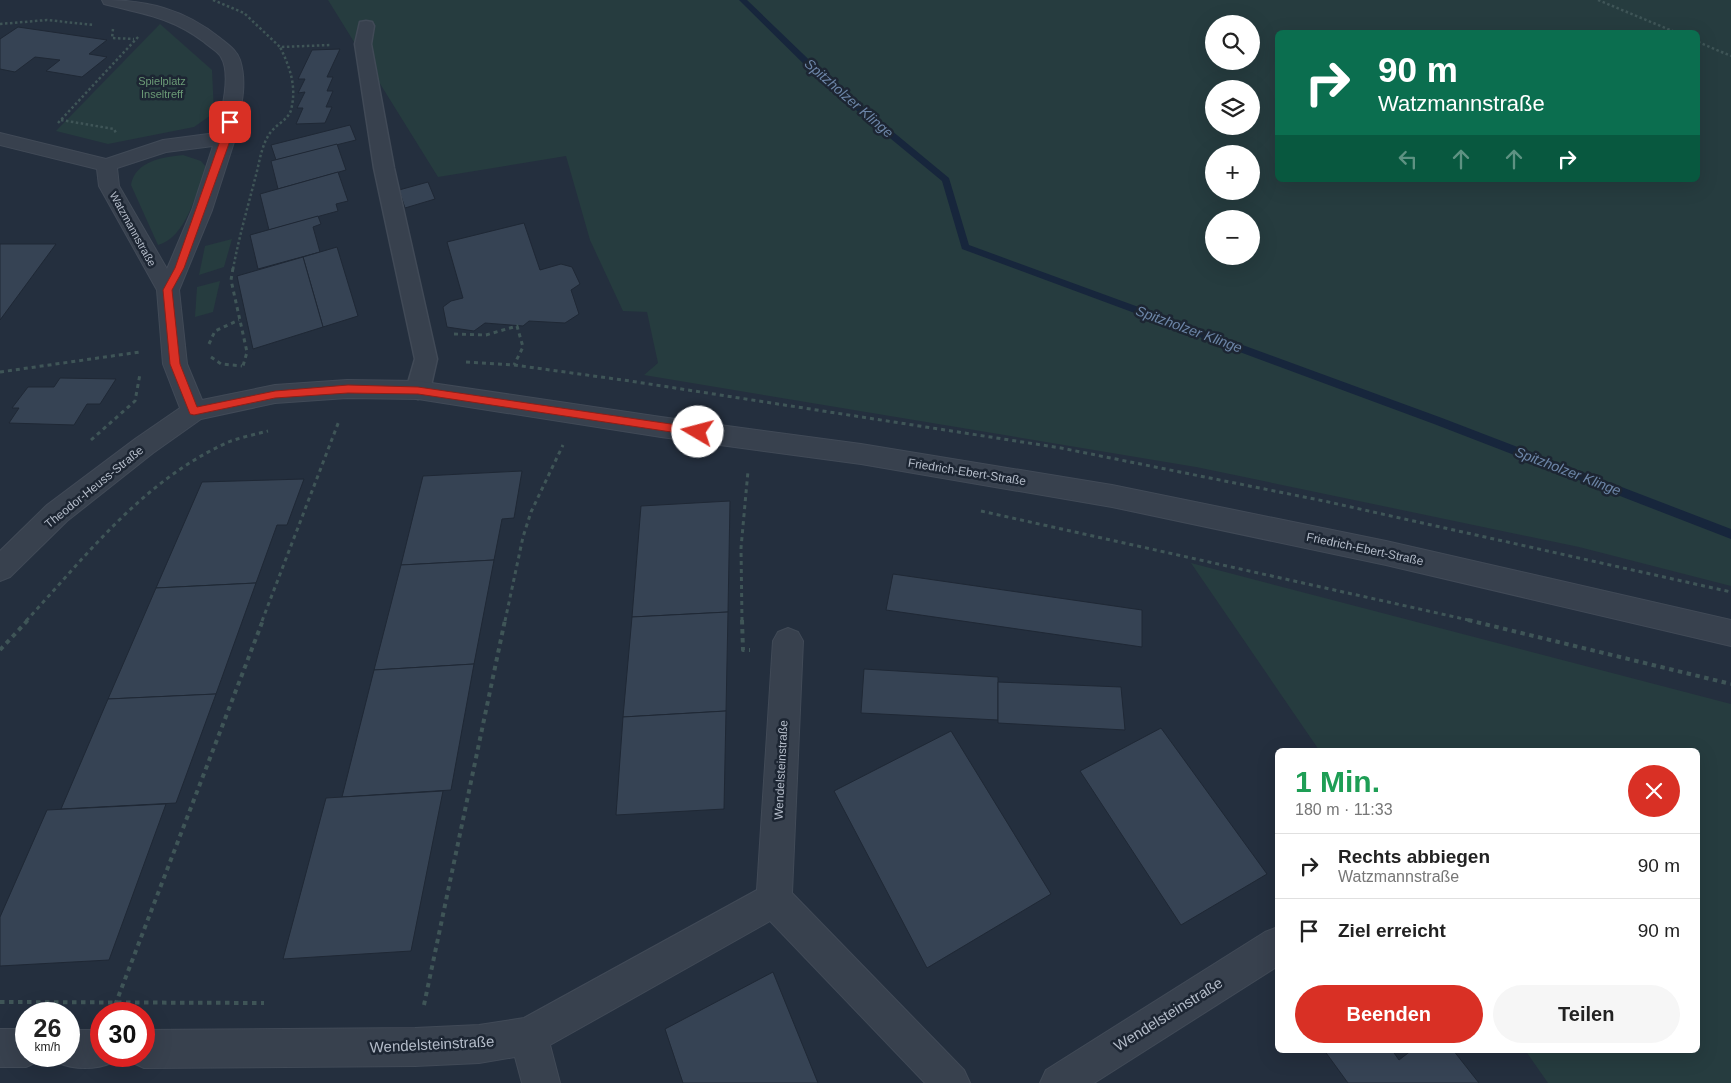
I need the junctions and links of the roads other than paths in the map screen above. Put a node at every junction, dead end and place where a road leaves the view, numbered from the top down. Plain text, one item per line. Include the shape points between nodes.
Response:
1 (110, 0) edge
2 (364, 35) road end
3 (226, 138) junction
4 (0, 139) edge
5 (107, 165) junction
6 (168, 290) junction
7 (418, 390) junction
8 (194, 411) junction
9 (0, 569) edge
10 (1731, 632) edge
11 (788, 647) road end
12 (774, 900) junction
13 (1275, 947) edge
14 (529, 1036) junction
15 (0, 1048) edge
16 (15, 1048) edge
17 (155, 1049) edge
18 (541, 1083) edge
19 (951, 1083) edge
20 (1059, 1083) edge

1 - 3 street via 186,22 219,45 231,58 236,74
2 - 7 lane via 384,168 426,360
3 - 5 street via 163,146
3 - 6 street via 180,268
4 - 5 street
5 - 6 street, Watzmannstraße via 109,186
6 - 8 street, Watzmannstraße via 175,364
7 - 8 street, Friedrich-Ebert-Straße via 348,389 275,394
7 - 10 street, Friedrich-Ebert-Straße via 861,454 1112,496 1386,553
8 - 9 street, Theodor-Heuss-Straße via 57,513
11 - 12 street, Wendelsteinstraße
12 - 14 street, Wendelsteinstraße
12 - 19 street
13 - 20 street, Wendelsteinstraße
14 - 17 street, Wendelsteinstraße via 479,1044 415,1047
14 - 18 street
15 - 16 street

